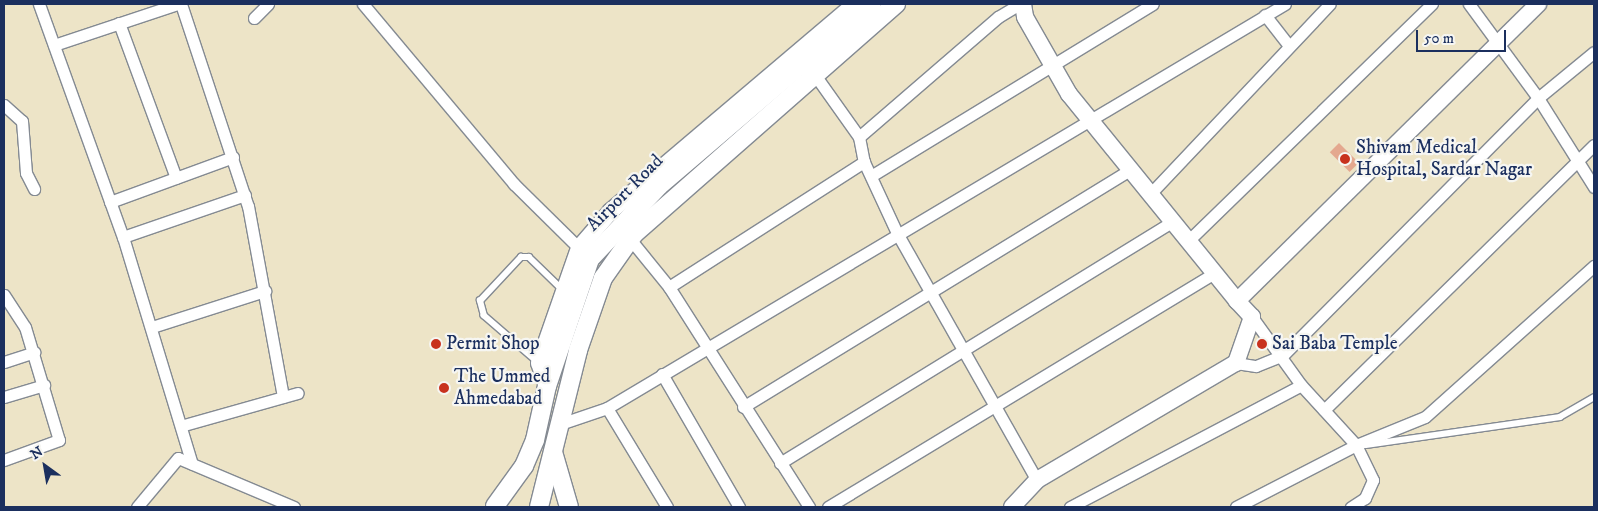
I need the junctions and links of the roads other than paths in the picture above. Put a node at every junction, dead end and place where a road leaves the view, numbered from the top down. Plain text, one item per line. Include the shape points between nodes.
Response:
1 (39, 4) edge
2 (177, 4) edge
3 (182, 4) edge
4 (268, 4) edge
5 (363, 4) edge
6 (855, 4) edge
7 (872, 4) edge
8 (1022, 4) edge
9 (1152, 4) edge
10 (1284, 4) edge
11 (1330, 4) edge
12 (1432, 4) edge
13 (1468, 4) edge
14 (1538, 4) edge
15 (895, 6) edge
16 (1265, 16) junction
17 (254, 18) dead end
18 (119, 23) junction
19 (1497, 42) junction
20 (54, 45) junction
21 (1289, 46) junction
22 (1594, 52) edge
23 (1051, 66) junction
24 (815, 75) junction
25 (1538, 98) junction
26 (4, 105) edge
27 (1089, 120) junction
28 (859, 137) junction
29 (1594, 145) edge
30 (233, 157) junction
31 (1576, 160) junction
32 (864, 162) junction
33 (1130, 170) junction
34 (871, 176) junction
35 (176, 178) junction
36 (1594, 187) edge
37 (34, 190) dead end
38 (1152, 193) junction
39 (245, 196) junction
40 (110, 202) junction
41 (1174, 221) junction
42 (897, 233) junction
43 (122, 237) junction
44 (630, 239) junction
45 (1189, 240) junction
46 (579, 248) junction
47 (1594, 266) edge
48 (1215, 273) junction
49 (669, 287) junction
50 (563, 290) junction
51 (265, 291) junction
52 (929, 292) junction
53 (4, 295) edge
54 (1237, 301) junction
55 (1252, 317) junction
56 (152, 327) junction
57 (704, 347) junction
58 (962, 351) junction
59 (34, 352) junction
60 (1283, 355) junction
61 (4, 362) edge
62 (539, 363) junction
63 (1236, 363) junction
64 (662, 374) junction
65 (44, 385) junction
66 (1302, 385) junction
67 (546, 386) junction
68 (298, 393) dead end
69 (4, 397) edge
70 (283, 397) junction
71 (1594, 397) edge
72 (743, 407) junction
73 (994, 407) junction
74 (607, 408) junction
75 (1324, 410) junction
76 (184, 425) junction
77 (557, 425) junction
78 (552, 444) junction
79 (1356, 445) junction
80 (4, 460) edge
81 (780, 462) junction
82 (192, 464) junction
83 (1036, 480) junction
84 (137, 507) edge
85 (294, 507) edge
86 (499, 507) edge
87 (539, 507) edge
88 (569, 507) edge
89 (667, 507) edge
90 (739, 507) edge
91 (809, 507) edge
92 (828, 507) edge
93 (1012, 507) edge
94 (1070, 507) edge
95 (1236, 507) edge
96 (1351, 507) edge

1 - 20 street
2 - 18 street
3 - 30 street
4 - 17 street
5 - 46 street via 514,184
6 - 46 street via 611,211
7 - 67 main road, Airport Road via 620,223 590,260
8 - 23 street via 1025,17
8 - 28 street via 998,17
9 - 23 street
10 - 16 street
11 - 21 street
12 - 45 street
13 - 19 street
14 - 19 street
15 - 24 main road, Airport Road
16 - 21 street
16 - 27 street
18 - 20 street
18 - 35 street
19 - 25 street
19 - 54 street
20 - 40 street
21 - 38 street
22 - 25 street
23 - 27 street
23 - 34 street
24 - 28 street
24 - 44 main road, Airport Road
25 - 31 street
25 - 60 street
26 - 37 street via 22,121 26,173
27 - 33 street
27 - 42 street
28 - 32 street
29 - 31 street
30 - 35 street
30 - 39 street
31 - 36 street
31 - 75 street
32 - 34 street
32 - 49 street
33 - 38 street
33 - 52 street
34 - 42 street
35 - 40 street
38 - 41 street
39 - 43 street
39 - 51 street
40 - 43 street
41 - 45 street
41 - 58 street
42 - 52 street
42 - 57 street
43 - 56 street
44 - 49 street
44 - 77 main road, Airport Road via 603,278
45 - 48 street
46 - 50 street
47 - 79 street via 1425,417
48 - 54 street
48 - 73 street
49 - 57 street
50 - 62 street
50 - 62 lane via 529,257 521,257 480,302 484,316
51 - 56 street
51 - 70 street
52 - 58 street
52 - 72 street
53 - 59 street via 17,310
54 - 55 street
55 - 60 street
55 - 63 street
56 - 76 street
57 - 64 street
57 - 72 street
58 - 73 street
58 - 81 street
59 - 61 street
59 - 65 street
60 - 63 street via 1256,366
60 - 66 street
62 - 67 street
63 - 83 street
64 - 74 street
64 - 90 street
65 - 69 street
65 - 80 street via 59,440
66 - 75 street
66 - 94 street
67 - 86 main road, Airport Road via 524,466
68 - 70 street
70 - 76 street
71 - 79 lane via 1560,417
72 - 81 street
73 - 83 street
73 - 92 street
74 - 77 street
74 - 89 street
75 - 79 street
76 - 82 street
77 - 78 main road, Airport Road
78 - 87 main road, Airport Road
78 - 88 main road
79 - 95 street
79 - 96 street via 1373,480 1365,498
81 - 91 street
82 - 84 street via 178,458
82 - 85 street
83 - 93 street

